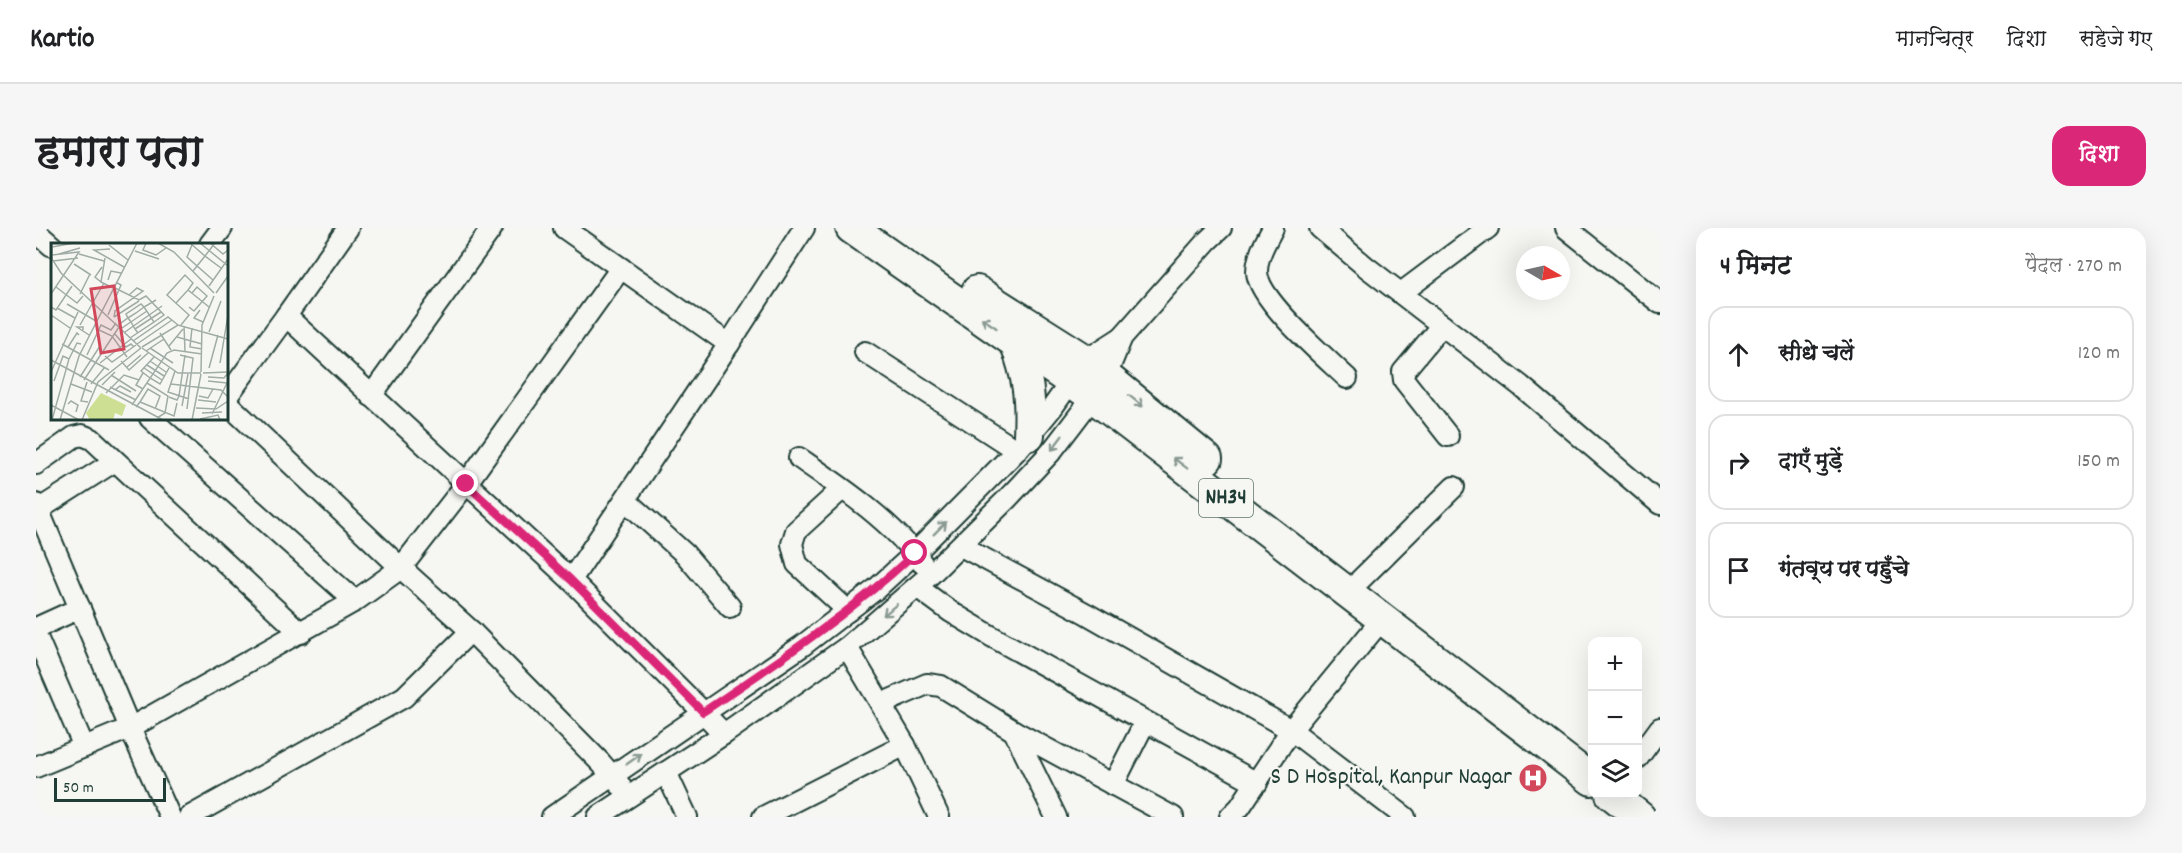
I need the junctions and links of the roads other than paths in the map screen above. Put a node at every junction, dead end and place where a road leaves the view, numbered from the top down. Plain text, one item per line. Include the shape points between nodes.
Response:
1 (348, 228) edge
2 (492, 228) edge
3 (564, 228) edge
4 (804, 228) edge
5 (859, 228) edge
6 (1221, 228) edge
7 (1273, 228) edge
8 (1320, 228) edge
9 (1488, 228) edge
10 (1566, 228) edge
11 (36, 232) edge
12 (51, 245) edge
13 (621, 268) junction
14 (1401, 293) junction
15 (1660, 303) edge
16 (286, 316) junction
17 (1442, 325) junction
18 (1015, 341) junction
19 (729, 344) junction
20 (865, 352) dead end
21 (1347, 378) dead end
22 (1089, 379) junction
23 (371, 396) junction
24 (228, 397) edge
25 (228, 402) edge
26 (152, 420) edge
27 (1448, 436) dead end
28 (1023, 443) junction
29 (799, 458) dead end
30 (115, 461) junction
31 (36, 464) edge
32 (466, 484) junction
33 (1454, 487) dead end
34 (842, 489) junction
35 (625, 500) junction
36 (1660, 504) edge
37 (37, 507) edge
38 (961, 546) junction
39 (915, 553) junction
40 (401, 568) junction
41 (571, 580) junction
42 (1360, 580) junction
43 (923, 581) junction
44 (355, 601) junction
45 (730, 606) dead end
46 (80, 608) junction
47 (848, 611) junction
48 (1383, 618) junction
49 (36, 628) edge
50 (471, 631) junction
51 (301, 633) junction
52 (36, 635) edge
53 (847, 646) junction
54 (881, 704) junction
55 (703, 712) junction
56 (1145, 722) junction
57 (130, 728) junction
58 (1660, 728) edge
59 (1291, 730) junction
60 (1014, 731) junction
61 (723, 734) junction
62 (905, 745) junction
63 (84, 747) junction
64 (1642, 753) edge
65 (1588, 755) edge
66 (37, 764) edge
67 (666, 772) junction
68 (612, 776) junction
69 (1588, 776) edge
70 (1257, 783) junction
71 (1113, 785) junction
72 (629, 797) junction
73 (1626, 805) edge
74 (1660, 812) edge
75 (170, 817) edge
76 (189, 817) edge
77 (552, 817) edge
78 (598, 817) edge
79 (687, 817) edge
80 (763, 817) edge
81 (939, 817) edge
82 (1056, 817) edge
83 (1173, 817) edge
84 (1230, 817) edge
85 (1405, 817) edge

1 - 16 street
2 - 23 street
3 - 13 street
4 - 19 street
18 -> 5 highway, NH34
5 - 22 highway, NH34
6 - 22 street
7 - 21 street via 1257,273 1263,289 1273,305
8 - 14 street
9 - 14 street
10 - 15 street
11 - 12 street
13 - 19 street
13 - 32 street
14 - 17 street
16 - 23 street
16 - 24 street
17 - 27 street via 1403,372 1404,380
17 - 36 street
18 - 22 highway, NH34
18 - 28 highway via 1030,397
19 - 35 street
20 - 28 street
22 - 28 street
22 -> 38 street via 1051,452
22 -> 42 highway, NH34 via 1256,499
48 -> 22 highway, NH34
23 - 32 street
25 - 40 street
26 - 44 street
39 -> 28 street
29 - 34 street
30 - 31 street via 92,438 82,435
30 - 37 street
30 - 51 street
32 - 40 street
32 - 41 street
33 - 42 street
34 - 39 street
34 - 47 street via 796,531 792,544 797,564
35 - 41 street
35 - 45 street via 685,554
37 - 46 street
38 - 43 street
38 - 59 street
39 - 43 street
39 - 47 street
40 - 44 street
40 - 50 street
41 - 55 street
42 - 65 highway, NH34
43 -> 53 street
43 - 56 street via 951,612
44 - 51 street
46 - 49 street
46 - 57 street
47 - 55 street
48 - 59 street
48 - 69 highway, NH34
50 - 68 street
50 - 76 street via 404,697
51 - 57 street
52 - 63 street
53 - 54 street
53 - 61 street
54 - 60 street via 927,684 941,686
54 - 62 street
55 - 61 street
68 -> 55 street
56 - 70 street
56 - 71 street
57 - 63 street
57 - 75 street
58 - 64 street
59 - 70 street
59 - 85 street
60 - 71 street
60 - 82 street
61 - 67 street
62 - 80 street
62 - 81 street
63 - 66 street
67 - 72 street
67 - 79 street
68 - 72 street
68 - 77 street
70 - 84 street
71 - 83 street
72 - 78 street
73 - 74 highway

